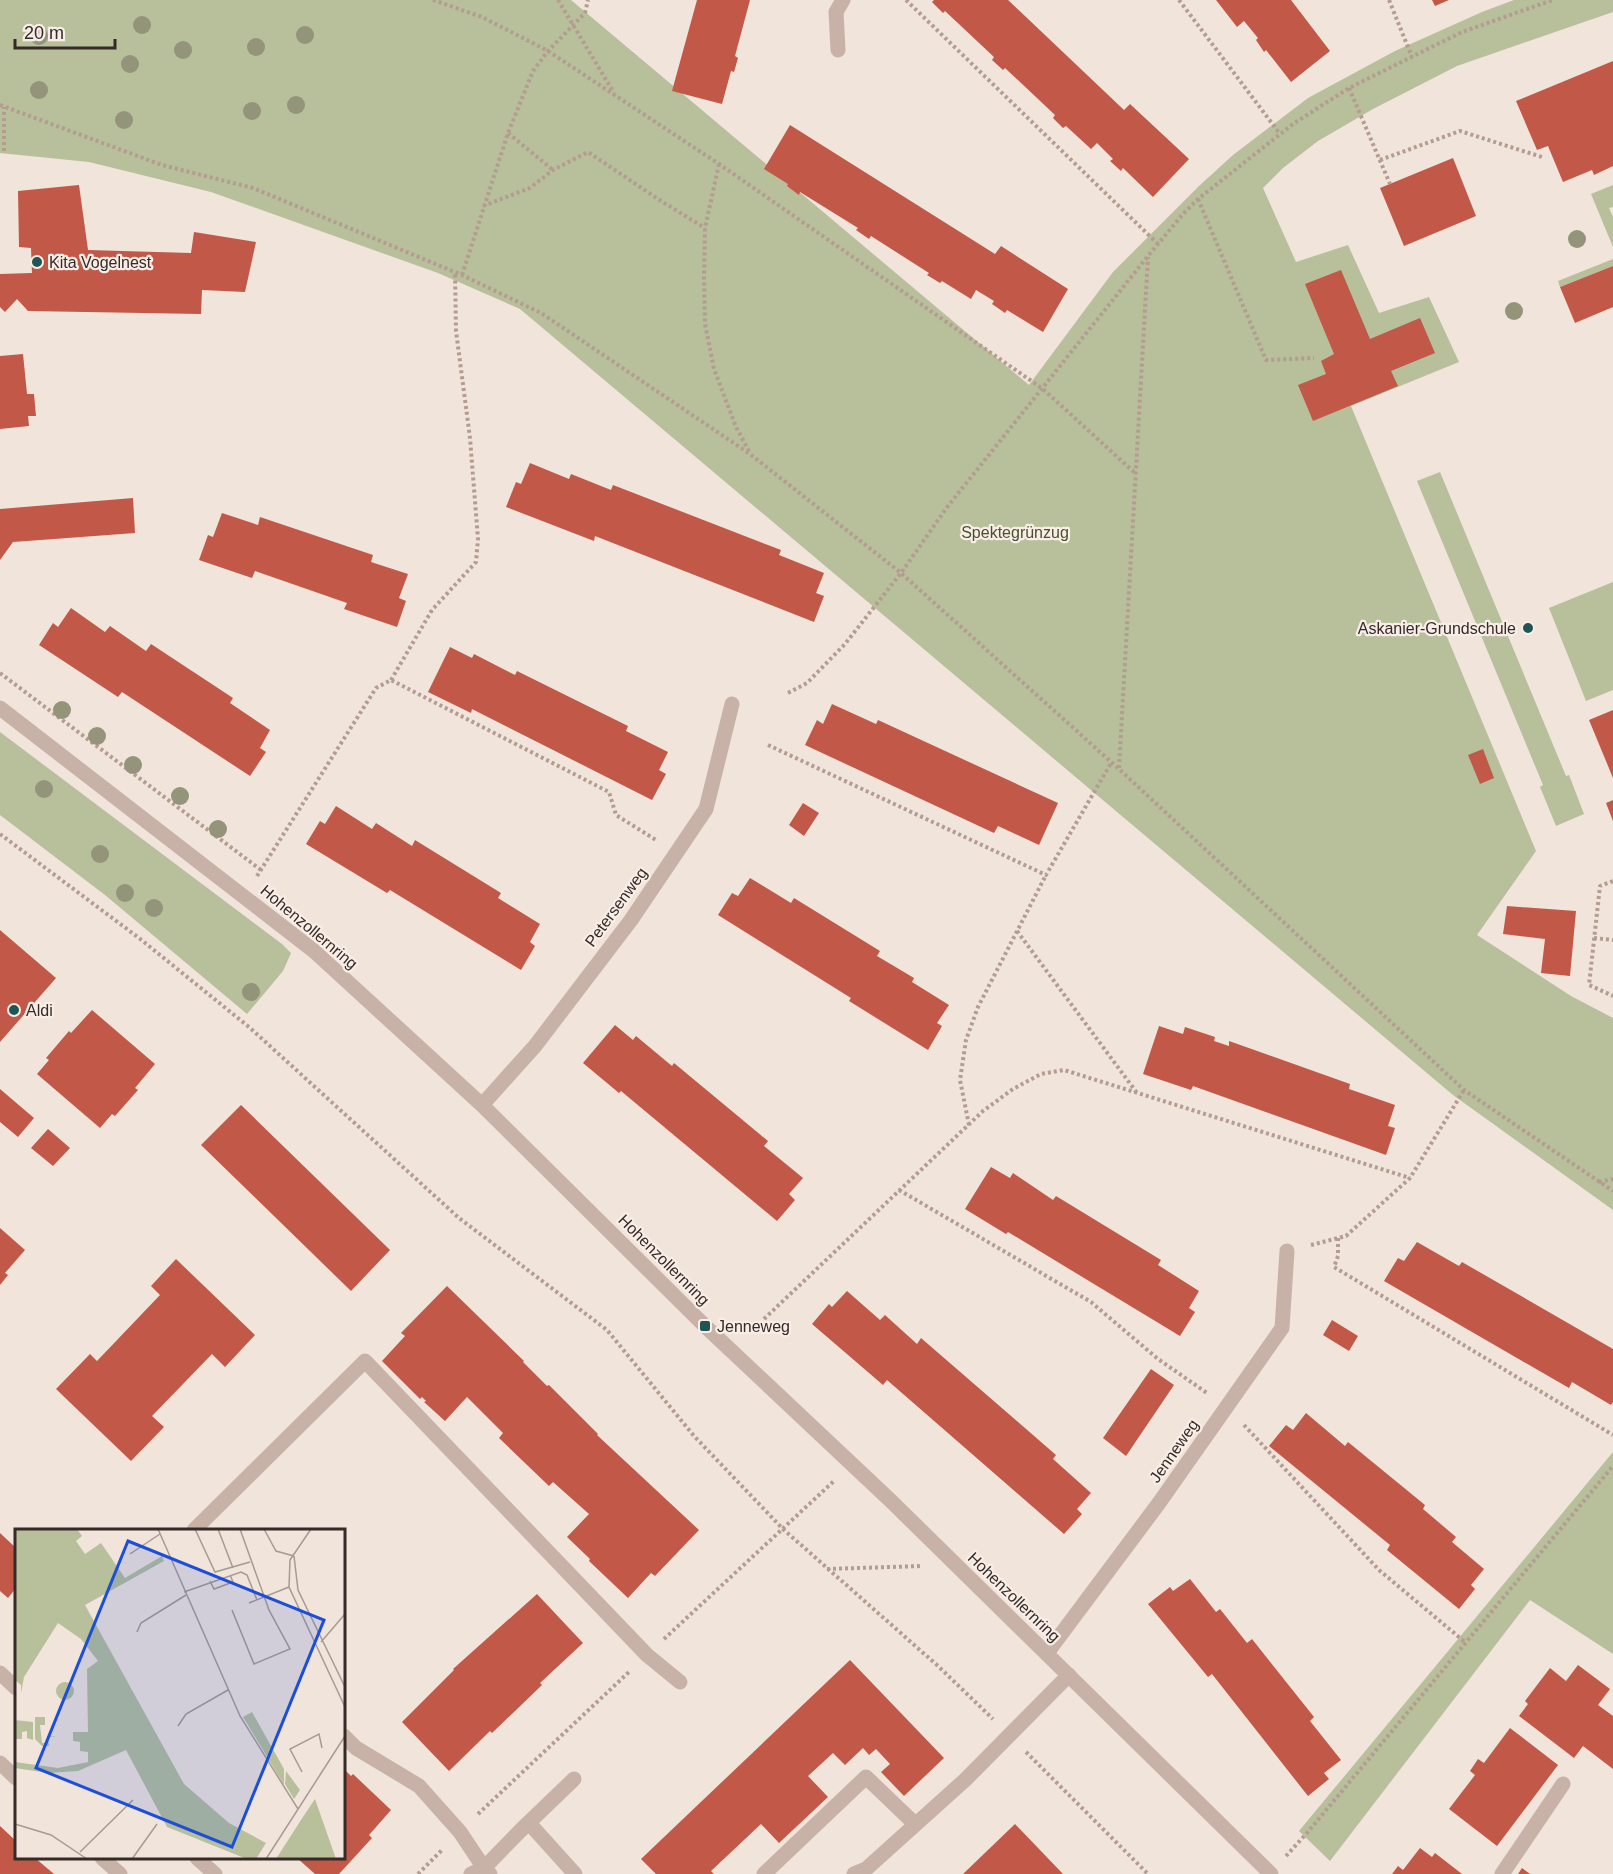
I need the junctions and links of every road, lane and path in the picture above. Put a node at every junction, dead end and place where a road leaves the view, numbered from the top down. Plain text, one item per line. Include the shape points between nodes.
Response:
1 (433, 0) edge
2 (558, 0) edge
3 (588, 0) edge
4 (843, 0) edge
5 (906, 0) edge
6 (1179, 0) edge
7 (1389, 0) edge
8 (1553, 0) edge
9 (574, 25) junction
10 (548, 51) junction
11 (838, 51) dead end
12 (1412, 57) junction
13 (1349, 88) junction
14 (616, 96) junction
15 (2, 106) edge
16 (508, 133) junction
17 (1280, 134) junction
18 (4, 151) dead end
19 (1542, 157) dead end
20 (1380, 160) junction
21 (719, 164) junction
22 (553, 170) junction
23 (1390, 184) dead end
24 (1198, 199) junction
25 (483, 206) junction
26 (705, 228) junction
27 (1158, 244) junction
28 (1148, 256) junction
29 (455, 272) junction
30 (462, 275) junction
31 (1314, 358) dead end
32 (1043, 389) junction
33 (750, 454) junction
34 (1136, 474) junction
35 (900, 573) junction
36 (0, 673) edge
37 (391, 680) junction
38 (788, 693) dead end
39 (732, 704) dead end
40 (0, 708) edge
41 (768, 745) dead end
42 (1111, 763) junction
43 (1119, 769) junction
44 (0, 834) edge
45 (656, 840) dead end
46 (261, 870) junction
47 (1046, 875) junction
48 (1613, 881) edge
49 (244, 897) junction
50 (1017, 931) junction
51 (1594, 938) junction
52 (1613, 940) edge
53 (1613, 996) edge
54 (1464, 1090) junction
55 (1138, 1093) junction
56 (482, 1105) junction
57 (969, 1125) junction
58 (1410, 1178) junction
59 (1613, 1179) edge
60 (1598, 1182) junction
61 (899, 1190) junction
62 (1613, 1191) edge
63 (1338, 1238) junction
64 (1287, 1251) joint
65 (764, 1319) dead end
66 (1227, 1407) junction
67 (1613, 1435) edge
68 (852, 1464) junction
69 (1613, 1466) edge
70 (195, 1529) edge
71 (783, 1529) junction
72 (955, 1564) junction
73 (827, 1569) junction
74 (1466, 1643) junction
75 (1047, 1653) junction
76 (647, 1655) junction
77 (0, 1672) edge
78 (1069, 1675) junction
79 (680, 1682) dead end
80 (15, 1687) edge
81 (1009, 1735) junction
82 (345, 1737) edge
83 (0, 1762) edge
84 (15, 1777) edge
85 (574, 1779) dead end
86 (1563, 1784) dead end
87 (529, 1823) junction
88 (915, 1824) junction
89 (460, 1832) junction
90 (1300, 1842) dead end
91 (104, 1859) edge
92 (199, 1859) edge
93 (482, 1872) edge
94 (120, 1874) edge
95 (215, 1874) edge
96 (418, 1874) edge
97 (575, 1874) edge
98 (764, 1874) edge
99 (854, 1874) edge
100 (1148, 1874) edge
101 (1271, 1874) edge
102 (1502, 1874) edge

1 - 10 path via 482,17
2 - 9 path
3 - 9 path via 585,13
4 - 11 street via 836,12
5 - 27 path
6 - 17 path
7 - 12 path
8 - 12 path via 1462,32
9 - 10 path
9 - 14 path
10 - 14 path
10 - 16 path via 533,71
12 - 13 path
13 - 17 path
13 - 20 path
14 - 21 path
15 - 18 path
15 - 29 path via 162,165 253,188
16 - 22 path
16 - 25 path
17 - 24 path
19 - 20 path via 1460,131
20 - 23 path
21 - 26 path
21 - 32 path
22 - 25 path via 530,188
22 - 26 path via 588,152
24 - 27 path
24 - 31 path via 1266,360
25 - 30 path
26 - 33 path via 705,324 714,369
27 - 28 path
28 - 32 path
28 - 34 path
29 - 30 path
29 - 37 path via 456,331 478,539 476,562 432,610
30 - 33 path via 541,313
32 - 34 path
32 - 35 path via 948,506
33 - 35 path
34 - 43 path
35 - 38 path via 844,644 807,683
35 - 42 path
36 - 46 path
37 - 45 path via 609,792 616,815
37 - 46 path via 376,688
39 - 56 street, Petersenweg via 706,809 625,928 535,1046
40 - 49 street, Hohenzollernring
41 - 47 path
42 - 43 path
42 - 47 path
43 - 54 path
44 - 71 path via 140,938 240,1020 459,1218 607,1330 694,1436
46 - 49 path
47 - 50 path
48 - 51 path via 1600,886
49 - 56 street, Hohenzollernring via 314,951
50 - 55 path
50 - 57 path via 978,1007 966,1040 960,1080
51 - 52 path
51 - 53 path via 1589,985
54 - 58 path
54 - 60 path
55 - 57 path via 1064,1070 1041,1074 1013,1089
55 - 58 path
56 - 68 street, Hohenzollernring via 705,1326
57 - 61 path
58 - 63 path via 1346,1236
59 - 60 path
60 - 62 path
61 - 65 path
61 - 66 path via 1091,1302 1158,1359
63 - 64 path
63 - 67 path via 1334,1267
64 - 66 street, Jenneweg via 1282,1328
66 - 74 path via 1379,1570
66 - 75 street, Jenneweg
68 - 71 path
68 - 72 street, Hohenzollernring
69 - 74 path
70 - 76 street via 365,1361
71 - 73 path
71 - 76 path
72 - 73 path
72 - 75 street, Hohenzollernring
73 - 81 path via 938,1666
74 - 90 path
75 - 78 street, Hohenzollernring
76 - 79 street
76 - 89 path
77 - 80 street
78 - 81 street
78 - 101 street, Hohenzollernring
81 - 88 street
81 - 100 path
82 - 89 street via 356,1748 419,1786
83 - 84 street
85 - 87 street
86 - 102 street
87 - 93 street
87 - 97 street
88 - 98 street via 866,1777
88 - 99 street via 866,1869
89 - 93 street
89 - 96 path
91 - 94 street
92 - 95 street

